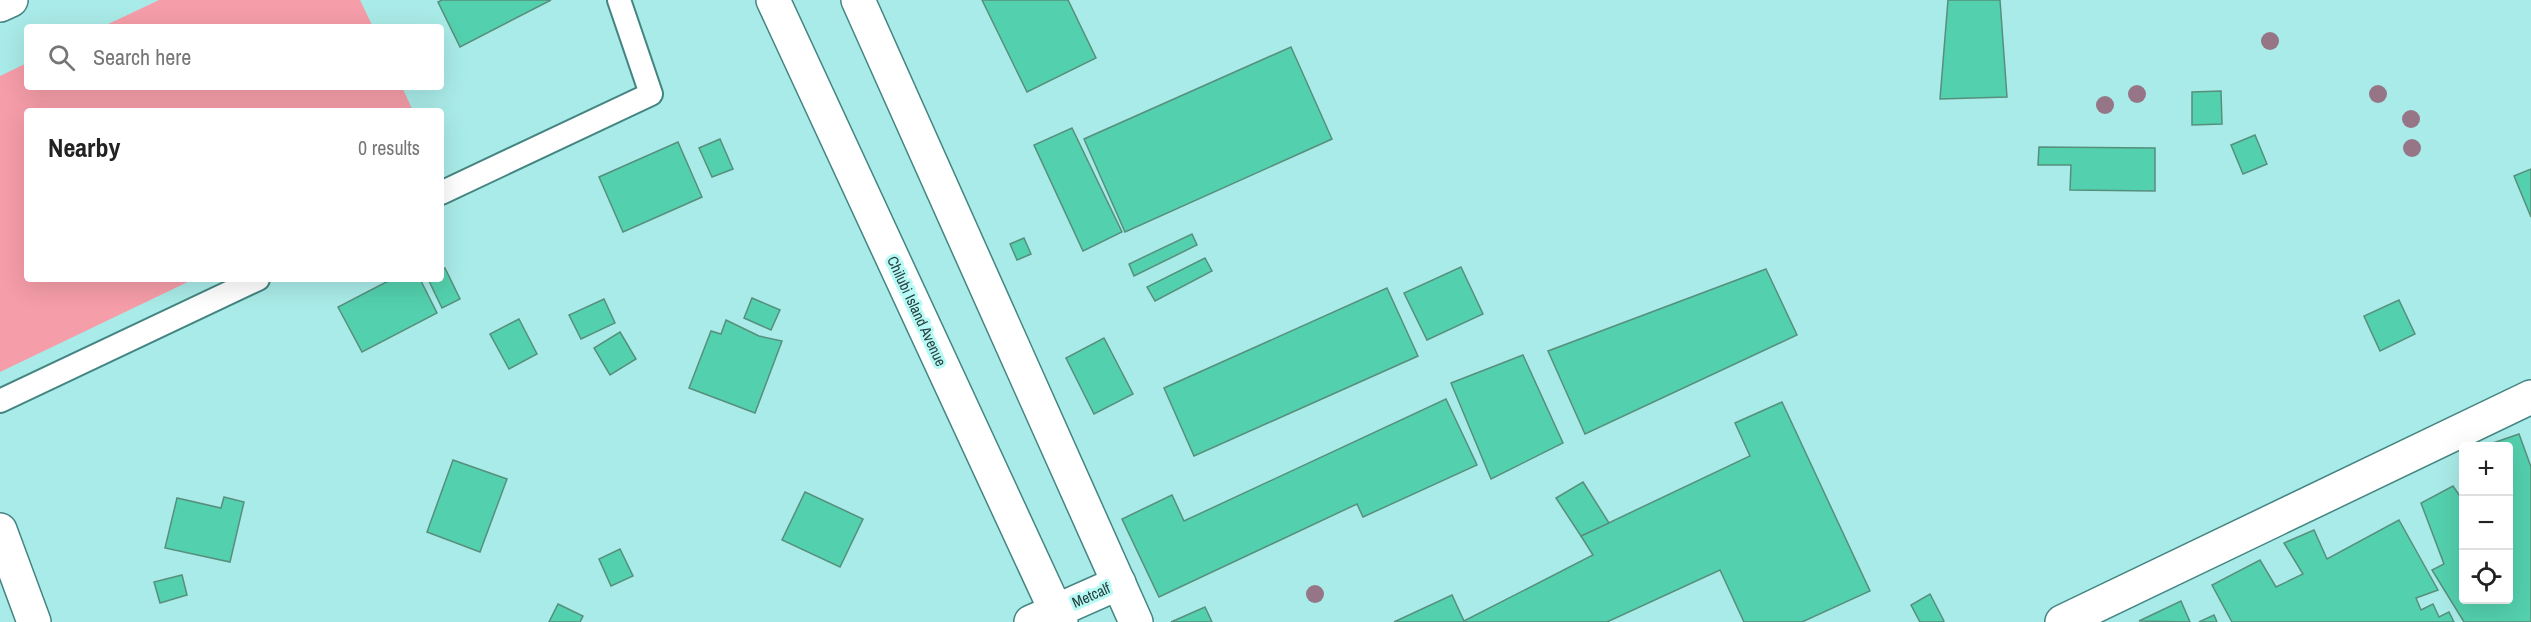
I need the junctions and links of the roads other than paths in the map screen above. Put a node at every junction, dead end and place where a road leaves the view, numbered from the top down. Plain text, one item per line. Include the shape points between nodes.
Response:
1 (11, 0) edge
2 (619, 0) edge
3 (773, 0) edge
4 (858, 0) edge
5 (0, 5) edge
6 (444, 192) edge
7 (252, 282) edge
8 (2531, 397) edge
9 (0, 401) edge
10 (0, 530) edge
11 (1119, 583) junction
12 (1049, 618) edge
13 (34, 622) edge
14 (1136, 622) edge
15 (2062, 622) edge

1 - 5 street
2 - 6 lane via 651,94
3 - 12 street, Chilubi Island Avenue
4 - 11 street
7 - 9 lane
8 - 15 street
10 - 13 street
11 - 12 street, Metcalf
11 - 14 street

